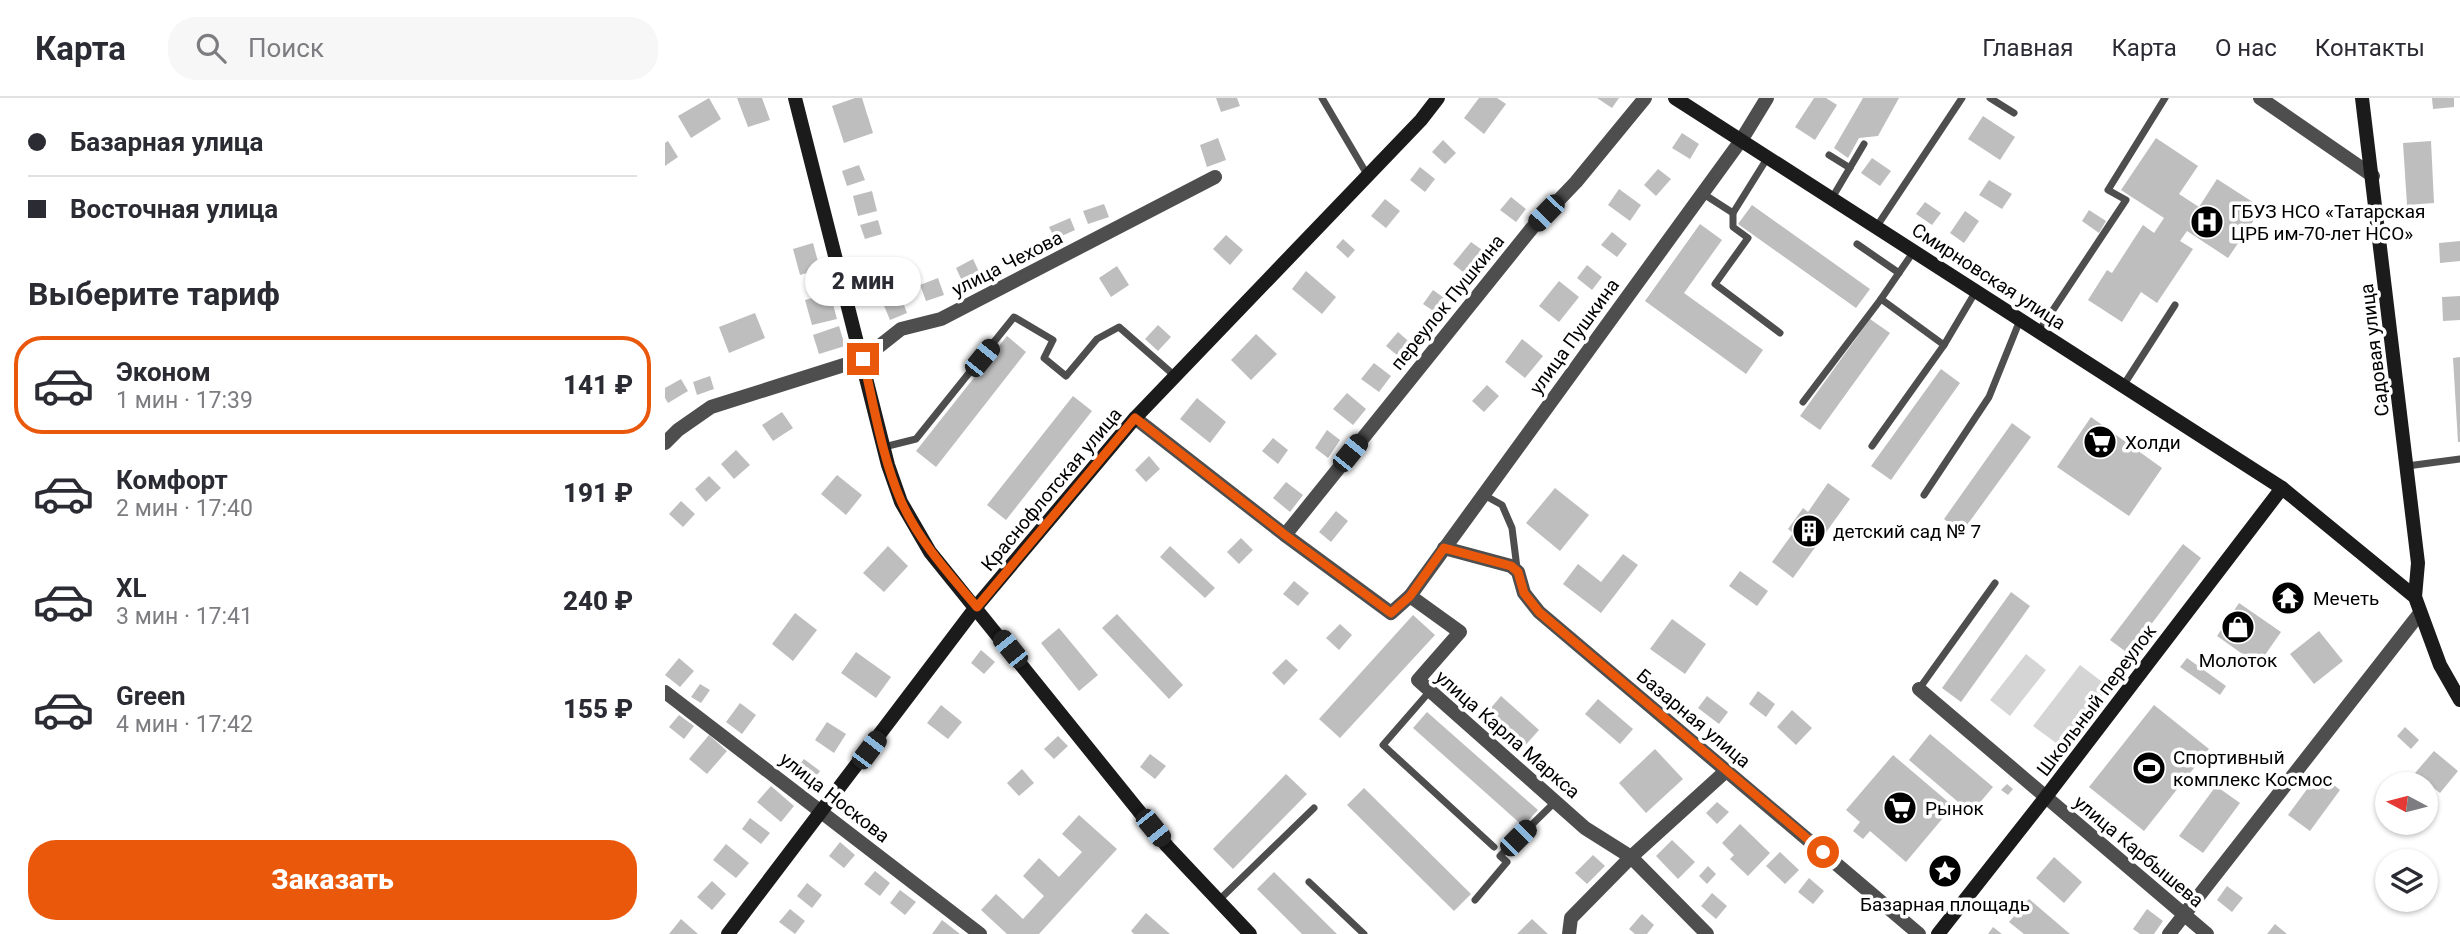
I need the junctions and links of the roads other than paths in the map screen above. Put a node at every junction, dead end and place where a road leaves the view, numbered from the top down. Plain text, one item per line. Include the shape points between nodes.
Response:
1 (795, 98) edge
2 (1322, 98) edge
3 (1438, 98) edge
4 (1645, 98) edge
5 (1675, 98) edge
6 (1767, 98) edge
7 (1962, 98) edge
8 (1990, 98) edge
9 (2165, 98) edge
10 (2260, 98) edge
11 (2362, 98) edge
12 (2014, 113) dead end
13 (1742, 139) junction
14 (1864, 144) dead end
15 (1829, 155) dead end
16 (1768, 156) junction
17 (1850, 168) junction
18 (1368, 176) junction
19 (2373, 176) junction
20 (1215, 177) dead end
21 (1702, 193) junction
22 (1832, 198) junction
23 (1733, 213) junction
24 (1877, 226) junction
25 (1857, 244) dead end
26 (1914, 251) junction
27 (1899, 273) junction
28 (1976, 291) junction
29 (1881, 299) junction
30 (2175, 305) dead end
31 (2021, 319) junction
32 (2039, 331) junction
33 (1780, 333) dead end
34 (1944, 345) junction
35 (863, 359) junction
36 (1175, 376) junction
37 (2123, 386) junction
38 (1803, 402) dead end
39 (1135, 418) junction
40 (665, 443) edge
41 (1872, 446) dead end
42 (884, 447) junction
43 (2460, 458) edge
44 (2407, 466) junction
45 (2282, 488) junction
46 (1482, 494) junction
47 (1924, 495) dead end
48 (1285, 535) junction
49 (1444, 548) junction
50 (1518, 572) junction
51 (1995, 583) dead end
52 (1410, 596) junction
53 (2415, 597) junction
54 (977, 607) junction
55 (2420, 613) junction
56 (1919, 689) joint
57 (1430, 691) junction
58 (665, 692) edge
59 (2460, 700) edge
60 (1727, 771) junction
61 (2045, 798) junction
62 (1555, 801) junction
63 (1314, 808) dead end
64 (823, 812) junction
65 (1495, 846) dead end
66 (1631, 857) junction
67 (1309, 881) dead end
68 (1475, 900) dead end
69 (1217, 901) junction
70 (2185, 914) junction
71 (728, 934) edge
72 (980, 934) edge
73 (1250, 934) edge
74 (1364, 934) edge
75 (1569, 934) edge
76 (1707, 934) edge
77 (1919, 934) edge
78 (1938, 934) edge
79 (2169, 934) edge
80 (2207, 934) edge

1 - 35 street
2 - 18 lane
3 - 18 street, Краснофлотская улица
4 - 48 street, переулок Пушкина via 1532,228
5 - 13 street, Смирновская улица
6 - 13 street, улица Пушкина
7 - 24 lane
8 - 12 lane
9 - 32 lane via 2108,190 2126,200
10 - 19 street
11 - 19 street, Садовая улица
13 - 16 street, Смирновская улица
13 - 21 street, улица Пушкина
14 - 17 lane
15 - 17 lane
16 - 22 street, Смирновская улица
16 - 23 lane
17 - 22 lane
18 - 36 street, Краснофлотская улица
19 - 44 street, Садовая улица
20 - 35 street, улица Чехова via 941,319 901,329
21 - 23 lane
21 - 46 street, улица Пушкина
22 - 24 street, Смирновская улица
23 - 33 lane via 1733,227 1748,238 1716,284
24 - 26 street, Смирновская улица
25 - 27 lane
26 - 27 lane
26 - 28 street, Смирновская улица
27 - 29 lane
28 - 31 street, Смирновская улица
28 - 34 lane
29 - 34 lane
29 - 38 lane
30 - 37 lane
31 - 32 street, Смирновская улица
31 - 47 lane via 1989,397
32 - 37 street, Смирновская улица
34 - 41 lane
35 - 40 street, улица Чехова via 711,407
35 - 42 street
36 - 39 street, Краснофлотская улица
36 - 42 lane via 1119,327 1097,339 1066,376 1044,358 1053,341 1014,317 916,439
37 - 45 street, Смирновская улица
39 - 48 street
39 - 54 street, Краснофлотская улица
42 - 54 street via 901,502 930,552
43 - 44 lane
44 - 53 street, Садовая улица via 2418,563
45 - 53 street, Смирновская улица
45 - 61 street, Школьный переулок
46 - 49 street, улица Пушкина
46 - 50 lane via 1502,505 1512,527
48 - 52 street via 1391,613
49 - 50 street via 1511,566
49 - 52 street, улица Пушкина
50 - 60 street, Базарная улица via 1524,593 1539,612
51 - 56 lane
52 - 57 street, улица Карла Маркса via 1459,632 1418,680
53 - 55 street
54 - 64 street, Краснофлотская улица
54 - 69 street via 1167,846
55 - 59 street via 2440,665
55 - 70 street
56 - 61 street, улица Карбышева
57 - 62 street, улица Карла Маркса
57 - 65 lane via 1383,745
58 - 64 street, улица Носкова
60 - 66 street
60 - 77 street, Базарная улица
61 - 70 street, улица Карбышева
61 - 78 street, Школьный переулок
62 - 66 street, улица Карла Маркса via 1585,828
62 - 68 lane via 1500,856 1507,862
63 - 69 lane
64 - 71 street, Краснофлотская улица
64 - 72 street, улица Носкова
66 - 75 street via 1571,918
66 - 76 street, улица Карла Маркса
67 - 74 lane
69 - 73 street
70 - 79 street
70 - 80 street, улица Карбышева

